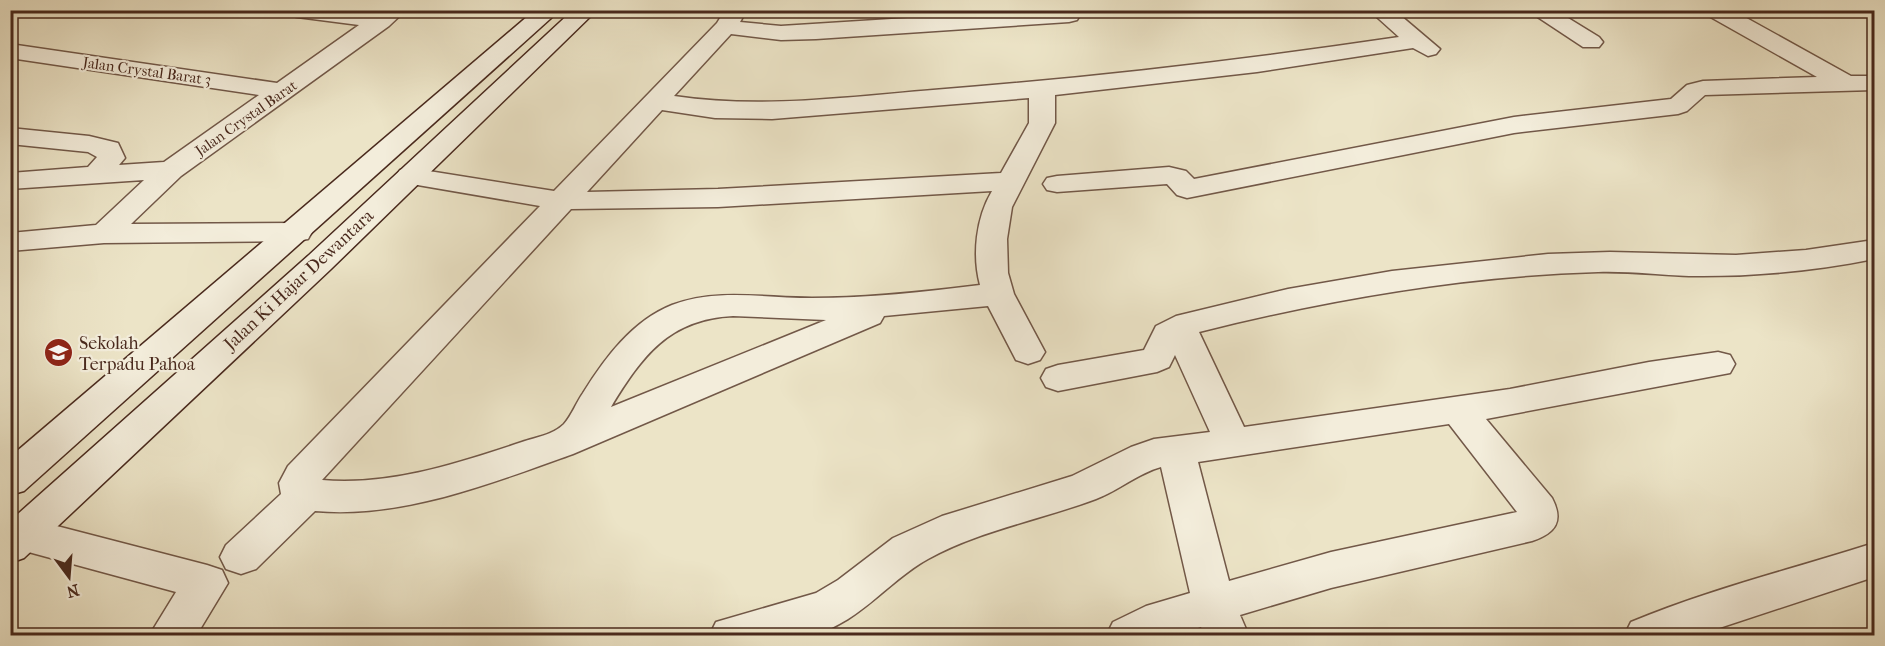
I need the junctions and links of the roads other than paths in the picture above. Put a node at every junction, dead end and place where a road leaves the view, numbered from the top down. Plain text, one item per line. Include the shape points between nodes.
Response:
1 (297, 10) edge
2 (549, 10) edge
3 (586, 10) edge
4 (1380, 10) edge
5 (1538, 10) edge
6 (1715, 10) edge
7 (1069, 15) dead end
8 (388, 16) edge
9 (731, 19) edge
10 (1591, 42) dead end
11 (10, 51) edge
12 (1875, 83) edge
13 (1848, 84) junction
14 (1042, 89) junction
15 (283, 91) junction
16 (1875, 99) edge
17 (656, 101) junction
18 (10, 136) edge
19 (171, 170) junction
20 (96, 175) junction
21 (410, 176) junction
22 (10, 181) edge
23 (1013, 181) junction
24 (1056, 184) dead end
25 (561, 201) junction
26 (297, 232) junction
27 (104, 234) junction
28 (10, 242) edge
29 (1875, 250) edge
30 (998, 294) junction
31 (886, 307) junction
32 (1180, 328) junction
33 (1028, 352) dead end
34 (1718, 364) dead end
35 (1058, 378) dead end
36 (1457, 409) junction
37 (574, 437) junction
38 (1233, 442) junction
39 (1176, 451) junction
40 (10, 480) edge
41 (306, 495) junction
42 (16, 540) edge
43 (242, 557) dead end
44 (1875, 561) edge
45 (1220, 620) edge
46 (171, 636) edge
47 (731, 636) edge
48 (1128, 636) edge
49 (1646, 636) edge

1 - 8 street
2 - 26 street, Jalan Ki Hajar Dewantara
3 - 21 street, Jalan Ki Hajar Dewantara
4 - 14 street via 1423,46
5 - 10 street
6 - 13 street
7 - 9 street via 781,33
8 - 15 street, Jalan Crystal Barat
9 - 17 street
11 - 15 street, Jalan Crystal Barat 3
12 - 13 street
13 - 16 street
13 - 24 street via 1703,88 1678,106 1514,125 1187,189 1170,176
14 - 17 street via 754,112
14 - 23 street via 1042,123
15 - 19 street, Jalan Crystal Barat
17 - 25 street
18 - 20 street via 108,149 111,158
19 - 20 street
19 - 27 street, Jalan Crystal Barat
20 - 22 street
21 - 25 street
21 - 42 street, Jalan Ki Hajar Dewantara
23 - 25 street via 718,198
23 - 30 street via 997,207 992,239 992,273
25 - 41 street via 302,477 298,488 300,494
26 - 27 street
26 - 40 street, Jalan Ki Hajar Dewantara
27 - 28 street
29 - 32 street via 1801,260 1691,266 1600,262 1421,278 1323,292
30 - 31 street
30 - 33 street
31 - 37 street
31 - 37 street via 795,310 711,306 685,312 662,323 641,342 605,386
32 - 35 street via 1168,334 1157,358 1145,363
32 - 38 street
34 - 36 street
36 - 38 street
36 - 45 street via 1538,508 1539,518 1532,525 1331,570
37 - 41 street via 422,488
38 - 39 street
39 - 45 street
39 - 47 street via 1140,459 1082,488 950,530 915,545 869,582 817,612
41 - 43 street
42 - 46 street via 44,538 207,583
44 - 49 street via 1713,608
45 - 48 street via 1161,620

